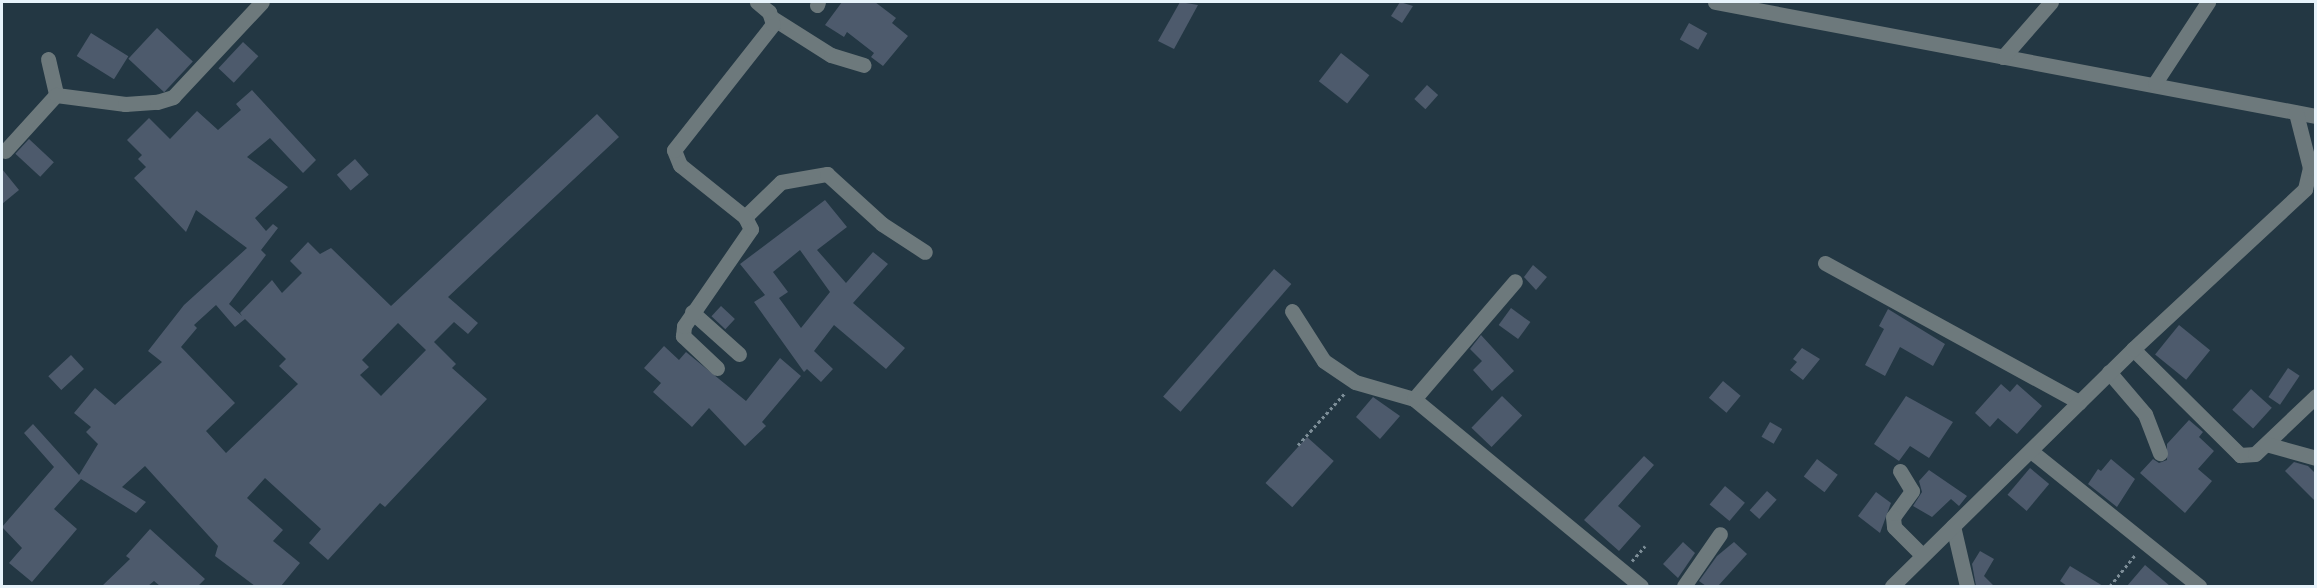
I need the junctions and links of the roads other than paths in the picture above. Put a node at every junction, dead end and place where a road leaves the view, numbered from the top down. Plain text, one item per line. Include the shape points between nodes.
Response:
1 (262, 2) edge
2 (757, 2) edge
3 (1715, 2) edge
4 (2051, 2) edge
5 (2208, 2) edge
6 (774, 19) junction
7 (2003, 57) junction
8 (48, 59) dead end
9 (863, 65) dead end
10 (2155, 83) junction
11 (56, 95) junction
12 (2296, 113) junction
13 (2316, 117) edge
14 (5, 151) dead end
15 (745, 217) junction
16 (925, 252) dead end
17 (1825, 263) dead end
18 (1515, 281) dead end
19 (1292, 311) dead end
20 (692, 312) junction
21 (2133, 349) junction
22 (739, 354) dead end
23 (717, 368) dead end
24 (2109, 372) junction
25 (2316, 396) edge
26 (1414, 399) junction
27 (2079, 402) junction
28 (2266, 444) junction
29 (2031, 451) junction
30 (2160, 453) dead end
31 (2316, 458) edge
32 (1900, 471) dead end
33 (1953, 526) junction
34 (1720, 534) dead end
35 (1922, 555) junction
36 (1641, 586) edge
37 (1684, 586) edge
38 (1892, 586) edge
39 (1967, 586) edge
40 (2199, 586) edge

1 - 11 street via 173,97 124,104
2 - 6 street
3 - 7 street
4 - 7 street
5 - 10 street
6 - 9 street via 831,56
6 - 15 street via 674,150 680,165
7 - 10 street
8 - 11 street
10 - 12 street
11 - 14 street
12 - 13 street
12 - 21 street via 2310,168 2305,189
15 - 16 street via 782,182 827,174 882,224
15 - 20 street via 751,229 745,242
17 - 27 street
18 - 26 street
19 - 26 street via 1324,361 1355,382
20 - 22 street
20 - 23 street via 683,336
21 - 24 street
21 - 28 street via 2240,455 2255,454
24 - 27 street
24 - 30 street via 2145,414
25 - 28 street
26 - 36 street
27 - 29 street
28 - 31 street
29 - 33 street
29 - 40 street
32 - 35 street via 1912,491 1893,517 1894,527
33 - 35 street
33 - 39 street
34 - 37 street
35 - 38 street

